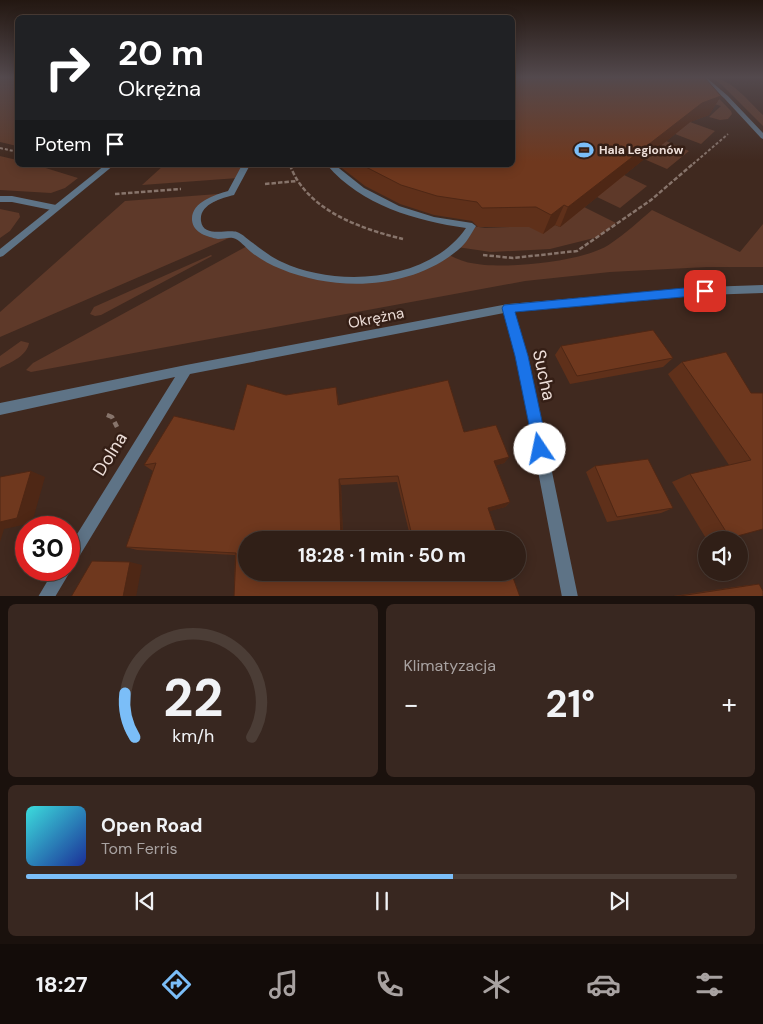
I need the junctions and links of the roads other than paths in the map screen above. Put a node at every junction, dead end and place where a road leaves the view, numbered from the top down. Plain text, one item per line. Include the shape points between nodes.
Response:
1 (733, 106) edge
2 (763, 137) edge
3 (107, 167) edge
4 (245, 167) edge
5 (333, 167) edge
6 (0, 199) edge
7 (56, 208) junction
8 (0, 254) edge
9 (763, 289) edge
10 (508, 308) junction
11 (186, 370) junction
12 (0, 409) edge
13 (80, 542) edge
14 (56, 581) edge
15 (46, 596) edge
16 (570, 596) edge

1 - 2 street
3 - 7 street
4 - 5 street via 231,193 209,200 198,210 195,218 200,230 226,237 236,235 284,267 331,280 398,275 433,263 457,247 472,226 430,219 386,203 353,185
6 - 7 street
7 - 8 street
9 - 10 street, Okrężna
10 - 11 street, Okrężna
10 - 16 street, Sucha via 522,356
11 - 12 street, Okrężna
11 - 13 street, Dolna
14 - 15 street

